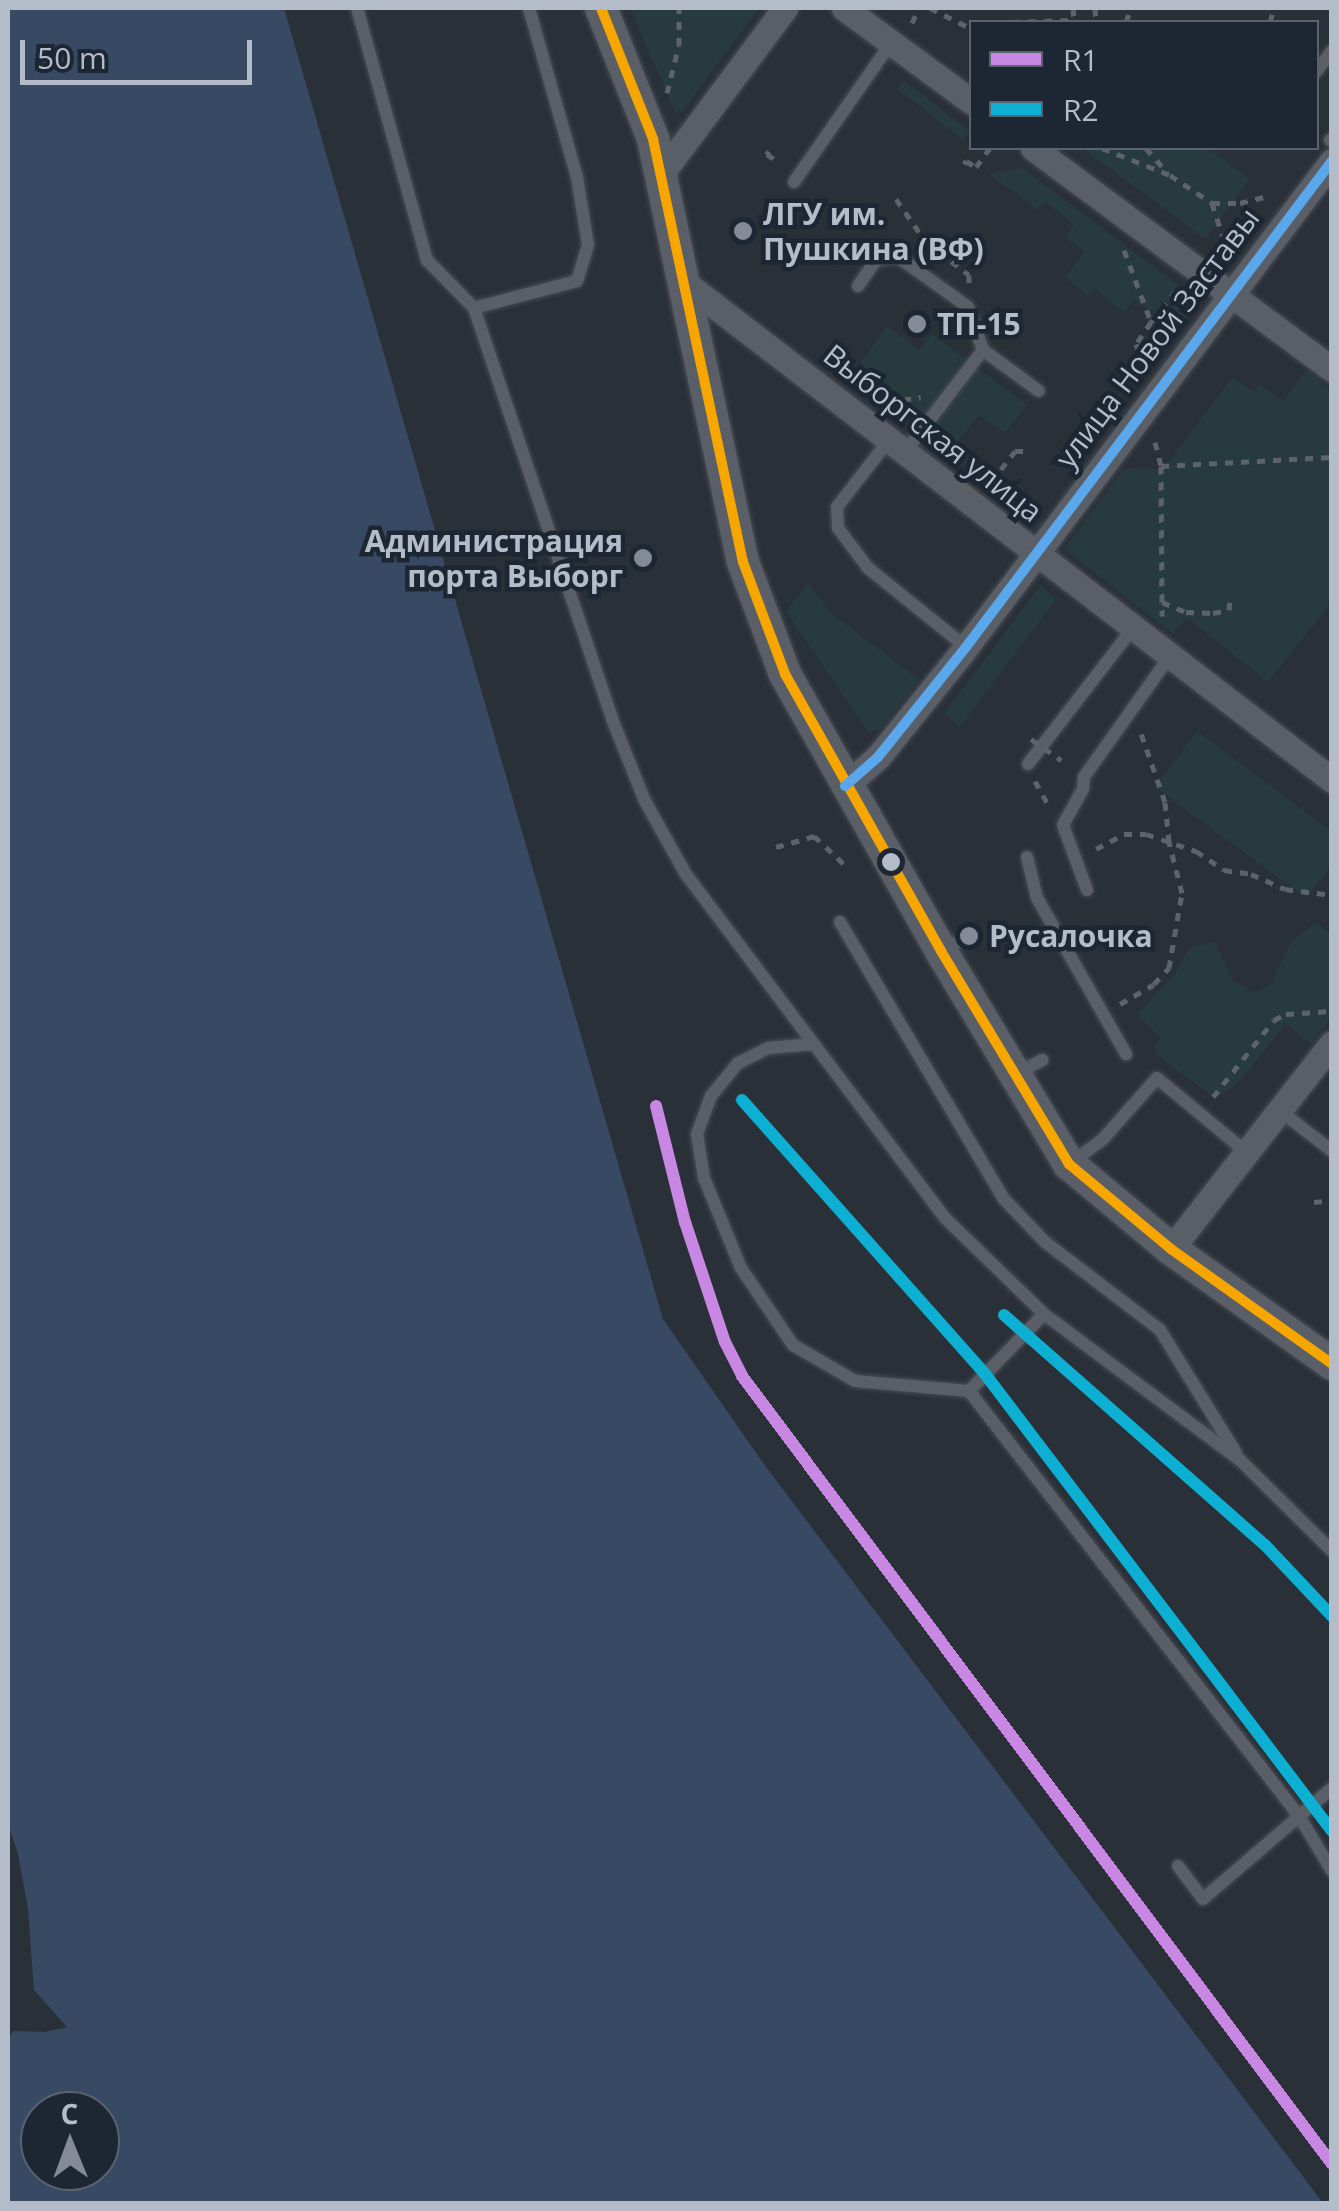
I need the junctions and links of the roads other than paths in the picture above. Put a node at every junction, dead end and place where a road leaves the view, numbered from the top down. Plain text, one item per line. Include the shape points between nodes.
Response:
1 (357, 8) edge
2 (530, 8) edge
3 (602, 8) edge
4 (784, 8) edge
5 (844, 8) edge
6 (891, 43) junction
7 (969, 100) edge
8 (1036, 150) edge
9 (1332, 160) edge
10 (662, 173) junction
11 (794, 182) dead end
12 (685, 283) junction
13 (858, 286) dead end
14 (1230, 293) junction
15 (474, 308) junction
16 (983, 350) junction
17 (1332, 368) edge
18 (1039, 391) dead end
19 (897, 446) junction
20 (1037, 553) junction
21 (1133, 628) junction
22 (966, 647) junction
23 (1170, 656) junction
24 (1028, 764) dead end
25 (1332, 780) edge
26 (845, 786) junction
27 (1027, 857) dead end
28 (1086, 890) dead end
29 (840, 922) dead end
30 (1332, 1043) edge
31 (814, 1044) junction
32 (1126, 1054) dead end
33 (1279, 1110) junction
34 (1332, 1151) edge
35 (1246, 1152) junction
36 (1069, 1164) junction
37 (1171, 1248) junction
38 (1044, 1314) junction
39 (1332, 1364) edge
40 (969, 1391) junction
41 (1240, 1460) junction
42 (1332, 1551) edge
43 (1332, 1788) edge
44 (1299, 1816) junction
45 (1178, 1866) dead end
46 (1332, 1871) edge

1 - 15 lane via 427,260
2 - 15 lane via 577,177 588,244 577,281
3 - 10 street
4 - 10 street
5 - 6 street
6 - 7 street
6 - 11 lane
8 - 14 street
9 - 14 street, улица Новой Заставы via 1295,223
10 - 12 street
12 - 19 street, Выборгская улица
12 - 26 street via 743,562 785,674
13 - 16 lane via 876,260 898,257 968,307
14 - 17 street
14 - 20 street, улица Новой Заставы
15 - 31 lane via 645,801 684,874
16 - 18 lane
16 - 19 lane
19 - 20 street, Выборгская улица
19 - 22 lane via 836,507 838,528 868,568
20 - 21 street, Выборгская улица
20 - 22 street, улица Новой Заставы
21 - 23 street, Выборгская улица
21 - 24 lane
22 - 26 street, улица Новой Заставы via 878,757
23 - 25 street, Выборгская улица
23 - 28 lane via 1084,777 1063,824
26 - 36 street via 955,944 1028,1068
27 - 32 lane via 1031,901
29 - 41 lane via 1004,1199 1046,1242 1160,1330
30 - 33 street
31 - 38 lane via 946,1218
31 - 40 lane via 768,1048 738,1063 711,1096 697,1134 704,1178 741,1268 793,1346 855,1381
33 - 34 lane
33 - 35 street
35 - 36 lane via 1157,1078 1103,1139
35 - 37 street
36 - 37 street
37 - 39 street
38 - 40 lane
38 - 41 lane
40 - 44 lane
41 - 42 lane
43 - 44 lane
44 - 45 lane via 1203,1899
44 - 46 lane

